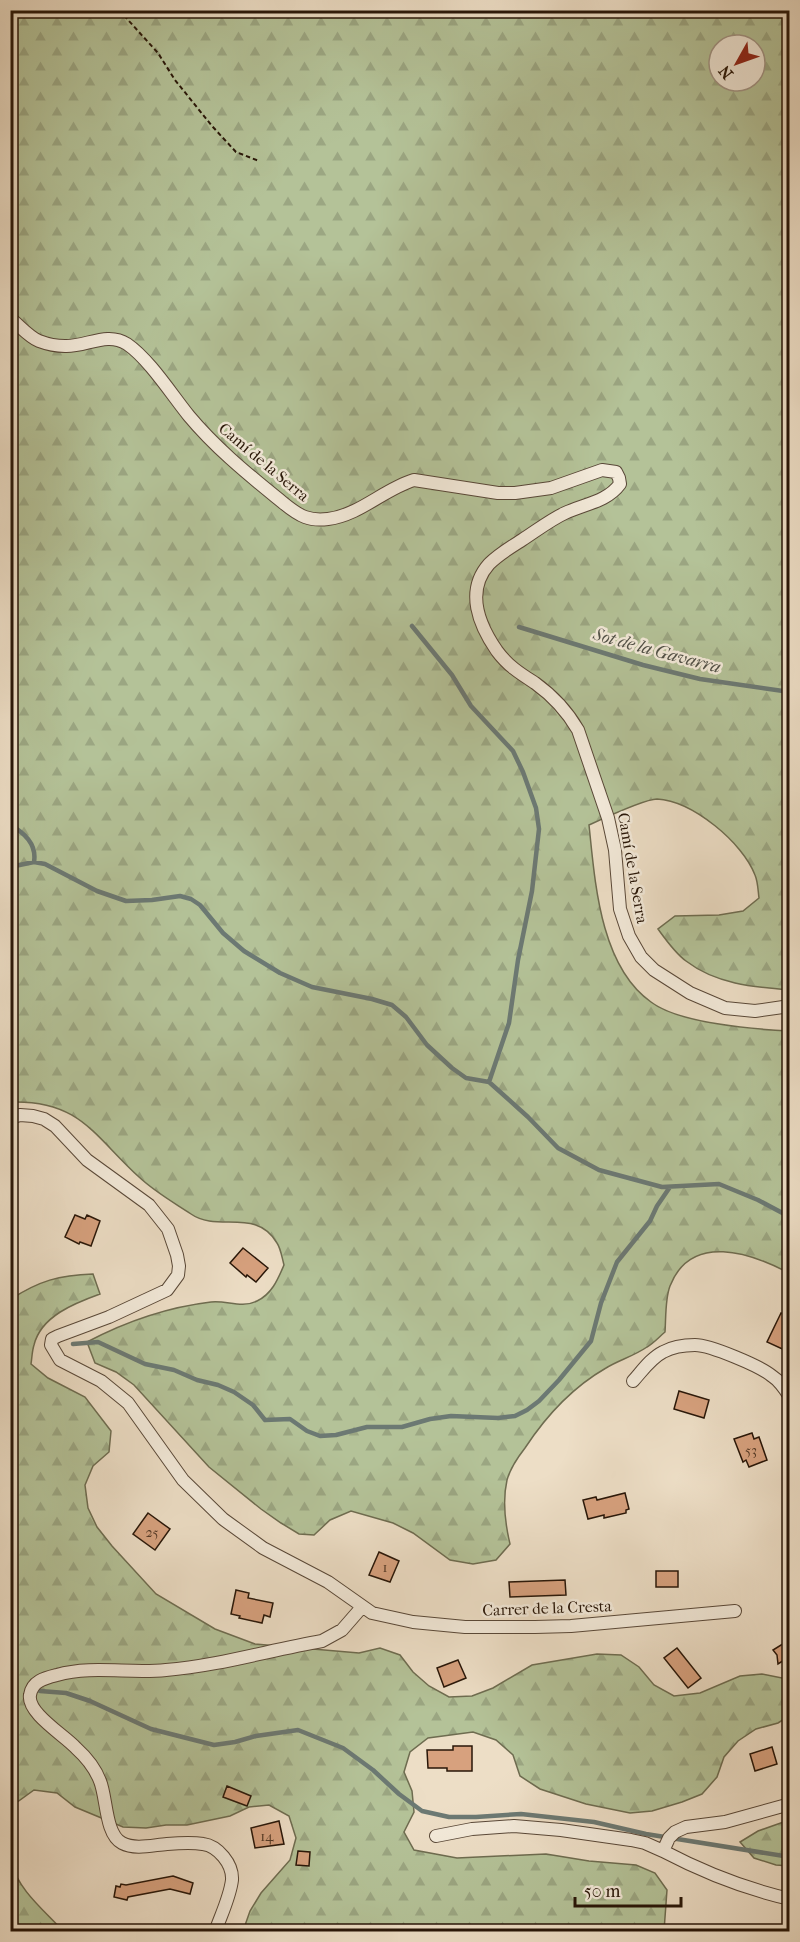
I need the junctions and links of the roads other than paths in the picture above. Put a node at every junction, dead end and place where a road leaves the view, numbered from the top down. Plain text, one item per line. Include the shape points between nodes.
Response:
1 (10, 318) edge
2 (789, 1006) edge
3 (10, 1118) edge
4 (633, 1381) dead end
5 (789, 1397) edge
6 (362, 1607) junction
7 (735, 1611) dead end
8 (789, 1804) edge
9 (436, 1836) dead end
10 (663, 1851) junction
11 (789, 1899) edge
12 (215, 1932) edge

1 - 2 street, Camí de la Serra via 37,340 52,345 67,347 108,338 128,345 203,432 304,517 331,519 414,480 515,493 551,488 602,470 616,472 620,484 608,496 553,519 491,562 477,583 480,621 509,666 557,701 578,730 609,818 620,909 641,957 668,980 725,1008 755,1011
3 - 6 street, Carrer de la Cresta via 21,1115 44,1119 87,1160 150,1204 168,1229 179,1266 178,1275 167,1290 58,1336 52,1340 53,1352 60,1360 101,1381 128,1403 183,1480 223,1519 263,1548 328,1582
4 - 5 street via 663,1352 697,1345 765,1371 781,1383
6 - 7 street, Carrer de la Cresta via 394,1619 465,1627 571,1626
6 - 12 street via 342,1630 322,1641 165,1671 60,1674 37,1681 33,1688 30,1696 34,1711 76,1747 94,1769 104,1791 110,1829 121,1843 204,1844 221,1854 232,1872 232,1881
8 - 10 street via 686,1827 669,1838
9 - 10 street via 495,1826 532,1827 631,1840
10 - 11 street via 727,1880

